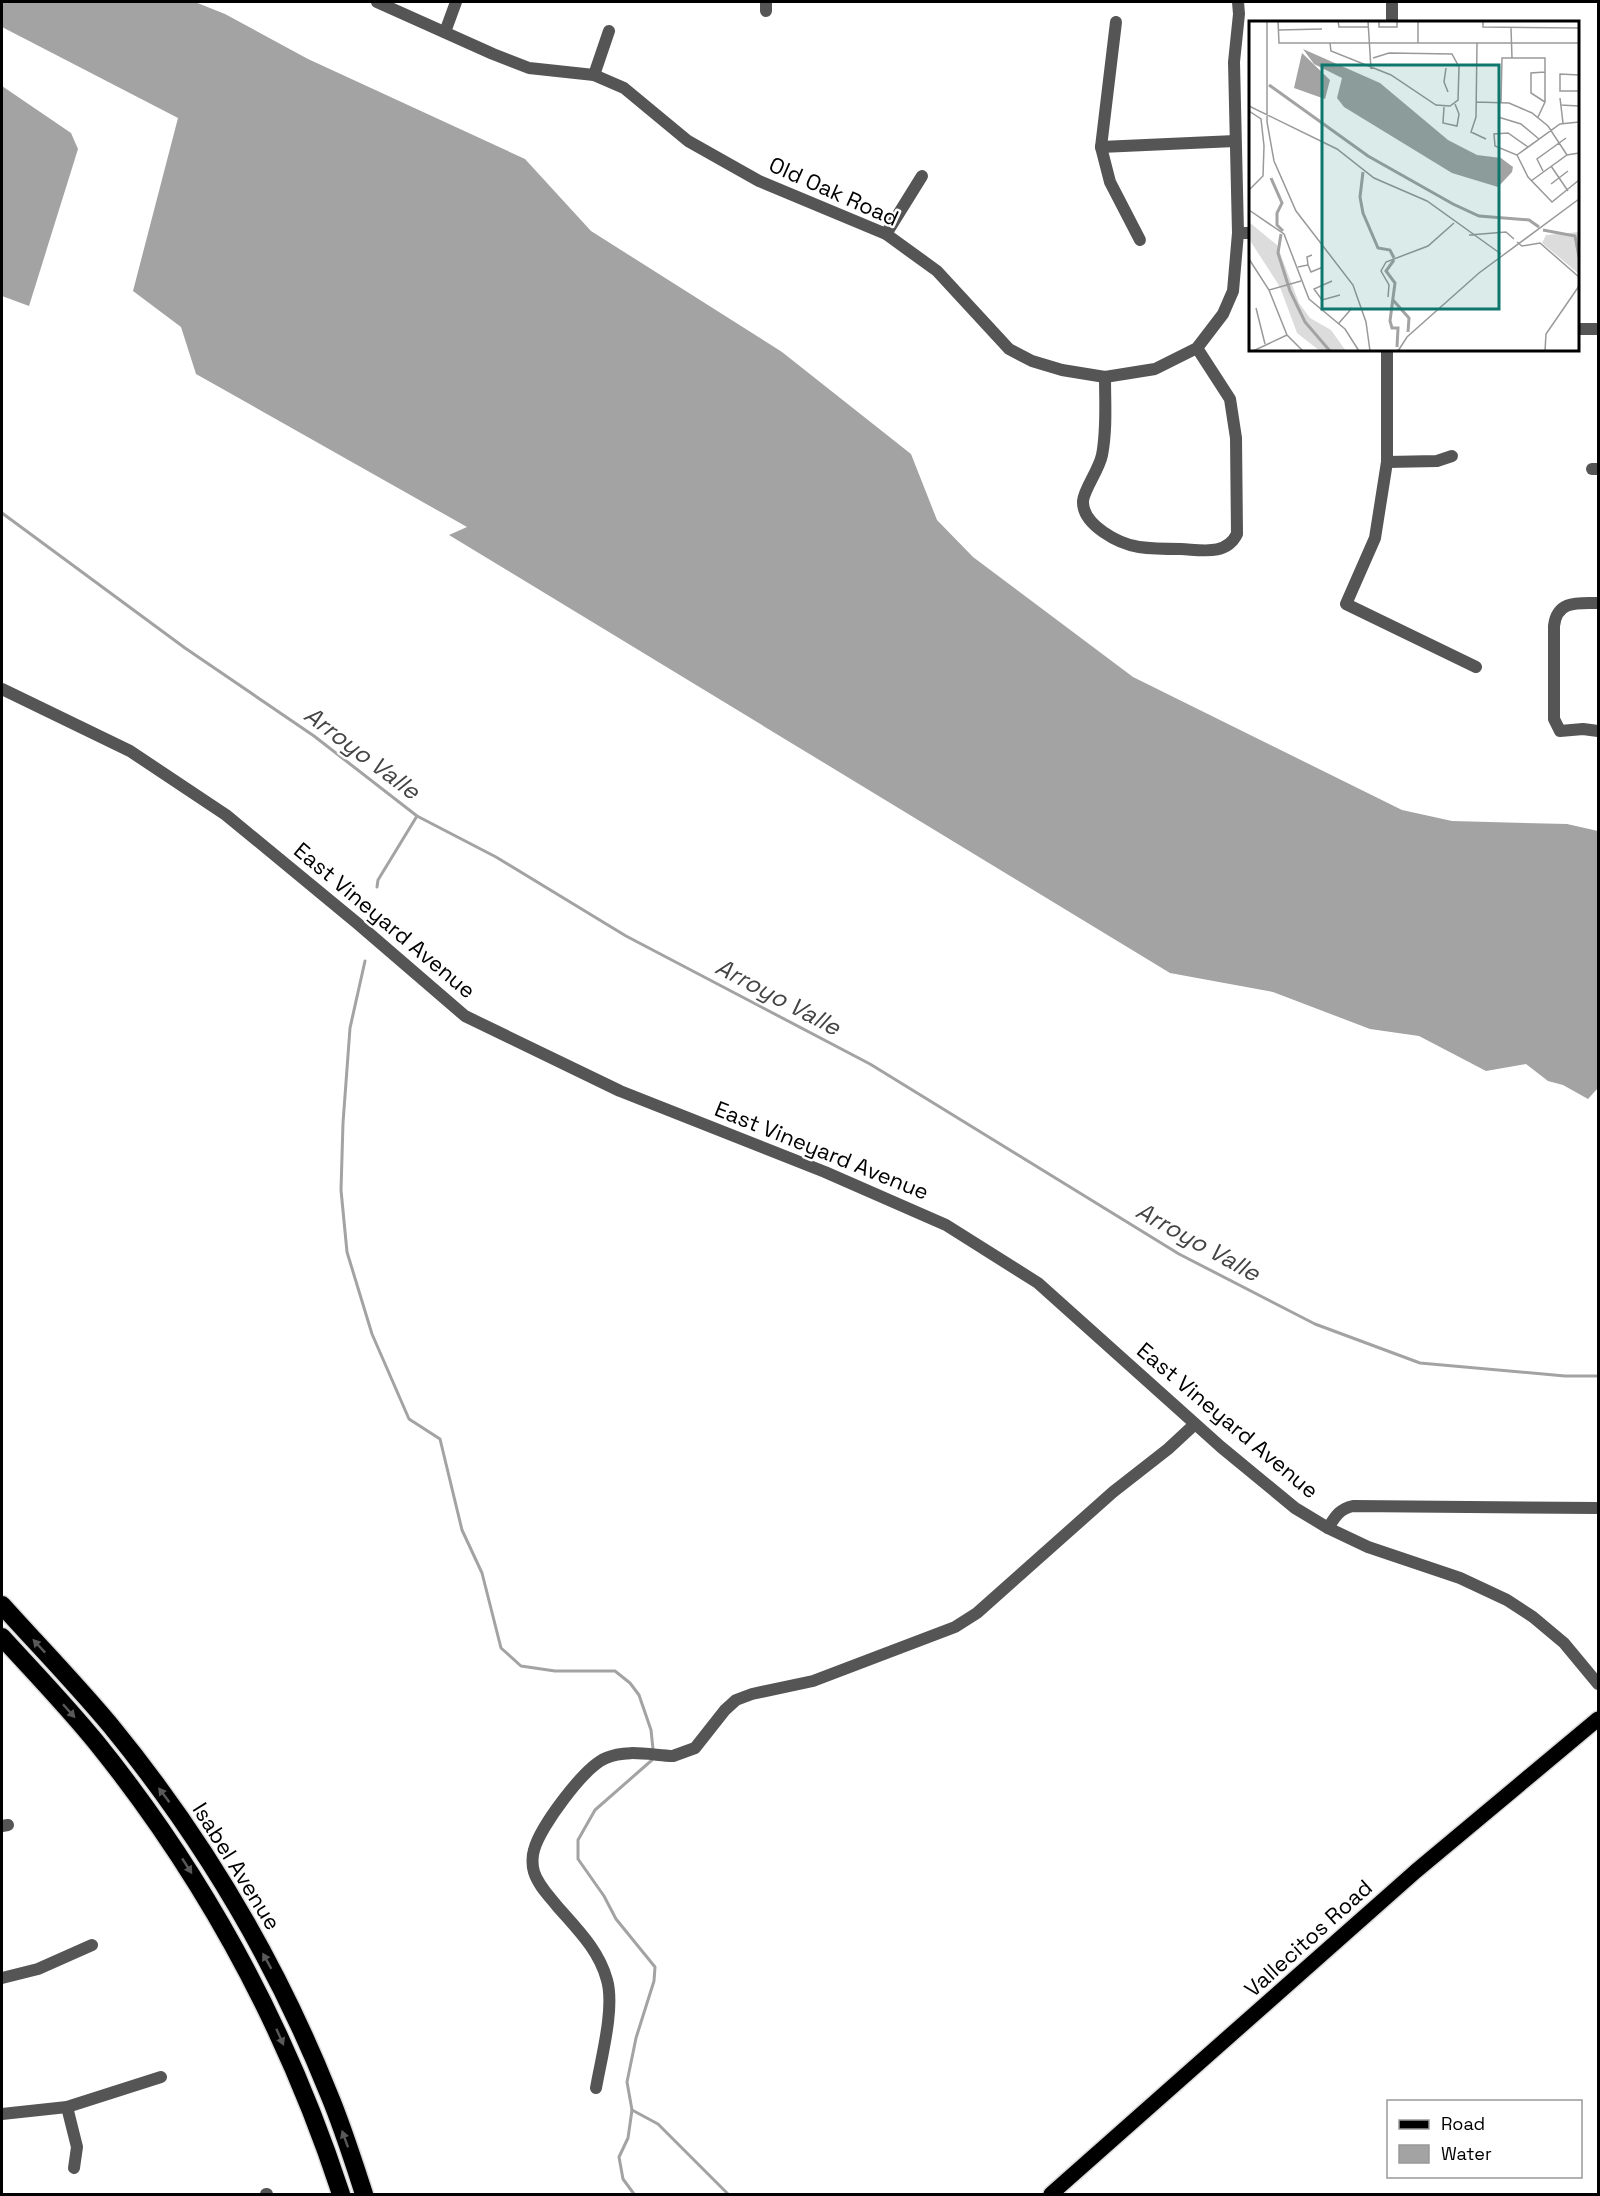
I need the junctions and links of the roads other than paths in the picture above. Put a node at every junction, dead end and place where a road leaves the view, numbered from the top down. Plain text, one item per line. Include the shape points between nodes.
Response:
1 (377, 2) edge
2 (456, 2) edge
3 (1238, 2) edge
4 (1392, 2) edge
5 (1392, 21) edge
6 (1116, 22) dead end
7 (609, 31) dead end
8 (445, 32) junction
9 (594, 75) junction
10 (1235, 141) junction
11 (1101, 147) junction
12 (922, 176) dead end
13 (1244, 233) edge
14 (886, 234) junction
15 (1140, 240) dead end
16 (1579, 329) edge
17 (1599, 329) edge
18 (1197, 348) junction
19 (1387, 351) edge
20 (1105, 377) junction
21 (1452, 456) dead end
22 (1387, 462) junction
23 (1599, 603) edge
24 (1476, 667) dead end
25 (2, 689) edge
26 (1599, 731) edge
27 (1195, 1424) junction
28 (1599, 1508) edge
29 (1328, 1528) junction
30 (2, 1605) edge
31 (2, 1637) edge
32 (1599, 1684) edge
33 (1599, 1719) edge
34 (92, 1945) dead end
35 (2, 1978) edge
36 (161, 2077) dead end
37 (596, 2088) dead end
38 (67, 2107) junction
39 (2, 2114) edge
40 (75, 2169) dead end
41 (342, 2194) edge
42 (364, 2194) edge
43 (1051, 2194) edge

1 - 8 street, Old Oak Road
2 - 8 street
3 - 10 street, Old Oak Road
4 - 5 street
6 - 11 street
7 - 9 street
8 - 9 street, Old Oak Road via 529,68
9 - 14 street, Old Oak Road via 624,88 688,141 759,181
10 - 11 street
10 - 13 street, Old Oak Road
11 - 15 street via 1110,182
12 - 14 street
13 - 18 street, Old Oak Road via 1233,291 1223,314
14 - 20 street, Old Oak Road via 937,271 1009,349 1062,370
16 - 17 street
18 - 20 street, Old Oak Road via 1155,369
18 - 20 street via 1230,399 1236,438 1237,534 1232,544 1221,549 1137,547 1100,531 1088,517 1083,502 1102,457 1105,436
19 - 22 street
21 - 22 street via 1437,461
22 - 24 street via 1375,538 1346,604
23 - 26 street via 1563,607 1555,616 1554,626 1554,719 1560,731
25 - 27 street, East Vineyard Avenue via 130,751 226,815 465,1016 620,1091 825,1172 946,1225 1038,1283
27 - 29 street, East Vineyard Avenue via 1295,1508
27 - 37 street via 977,1613 955,1627 813,1681 736,1700 695,1748 681,1754 622,1753 604,1758 578,1779 541,1834 533,1860 543,1890 602,1961 609,2006
28 - 29 street via 1353,1506 1343,1508
29 - 32 street, East Vineyard Avenue via 1507,1600 1564,1643
42 -> 30 highway, Isabel Avenue via 328,2092 300,2029 222,1882 171,1804 112,1727
31 -> 41 highway, Isabel Avenue via 104,1752 204,1893 276,2027
33 - 43 main road, Vallecitos Road via 1416,1871
34 - 35 street via 38,1969
36 - 38 street
38 - 39 street
38 - 40 street via 77,2147

